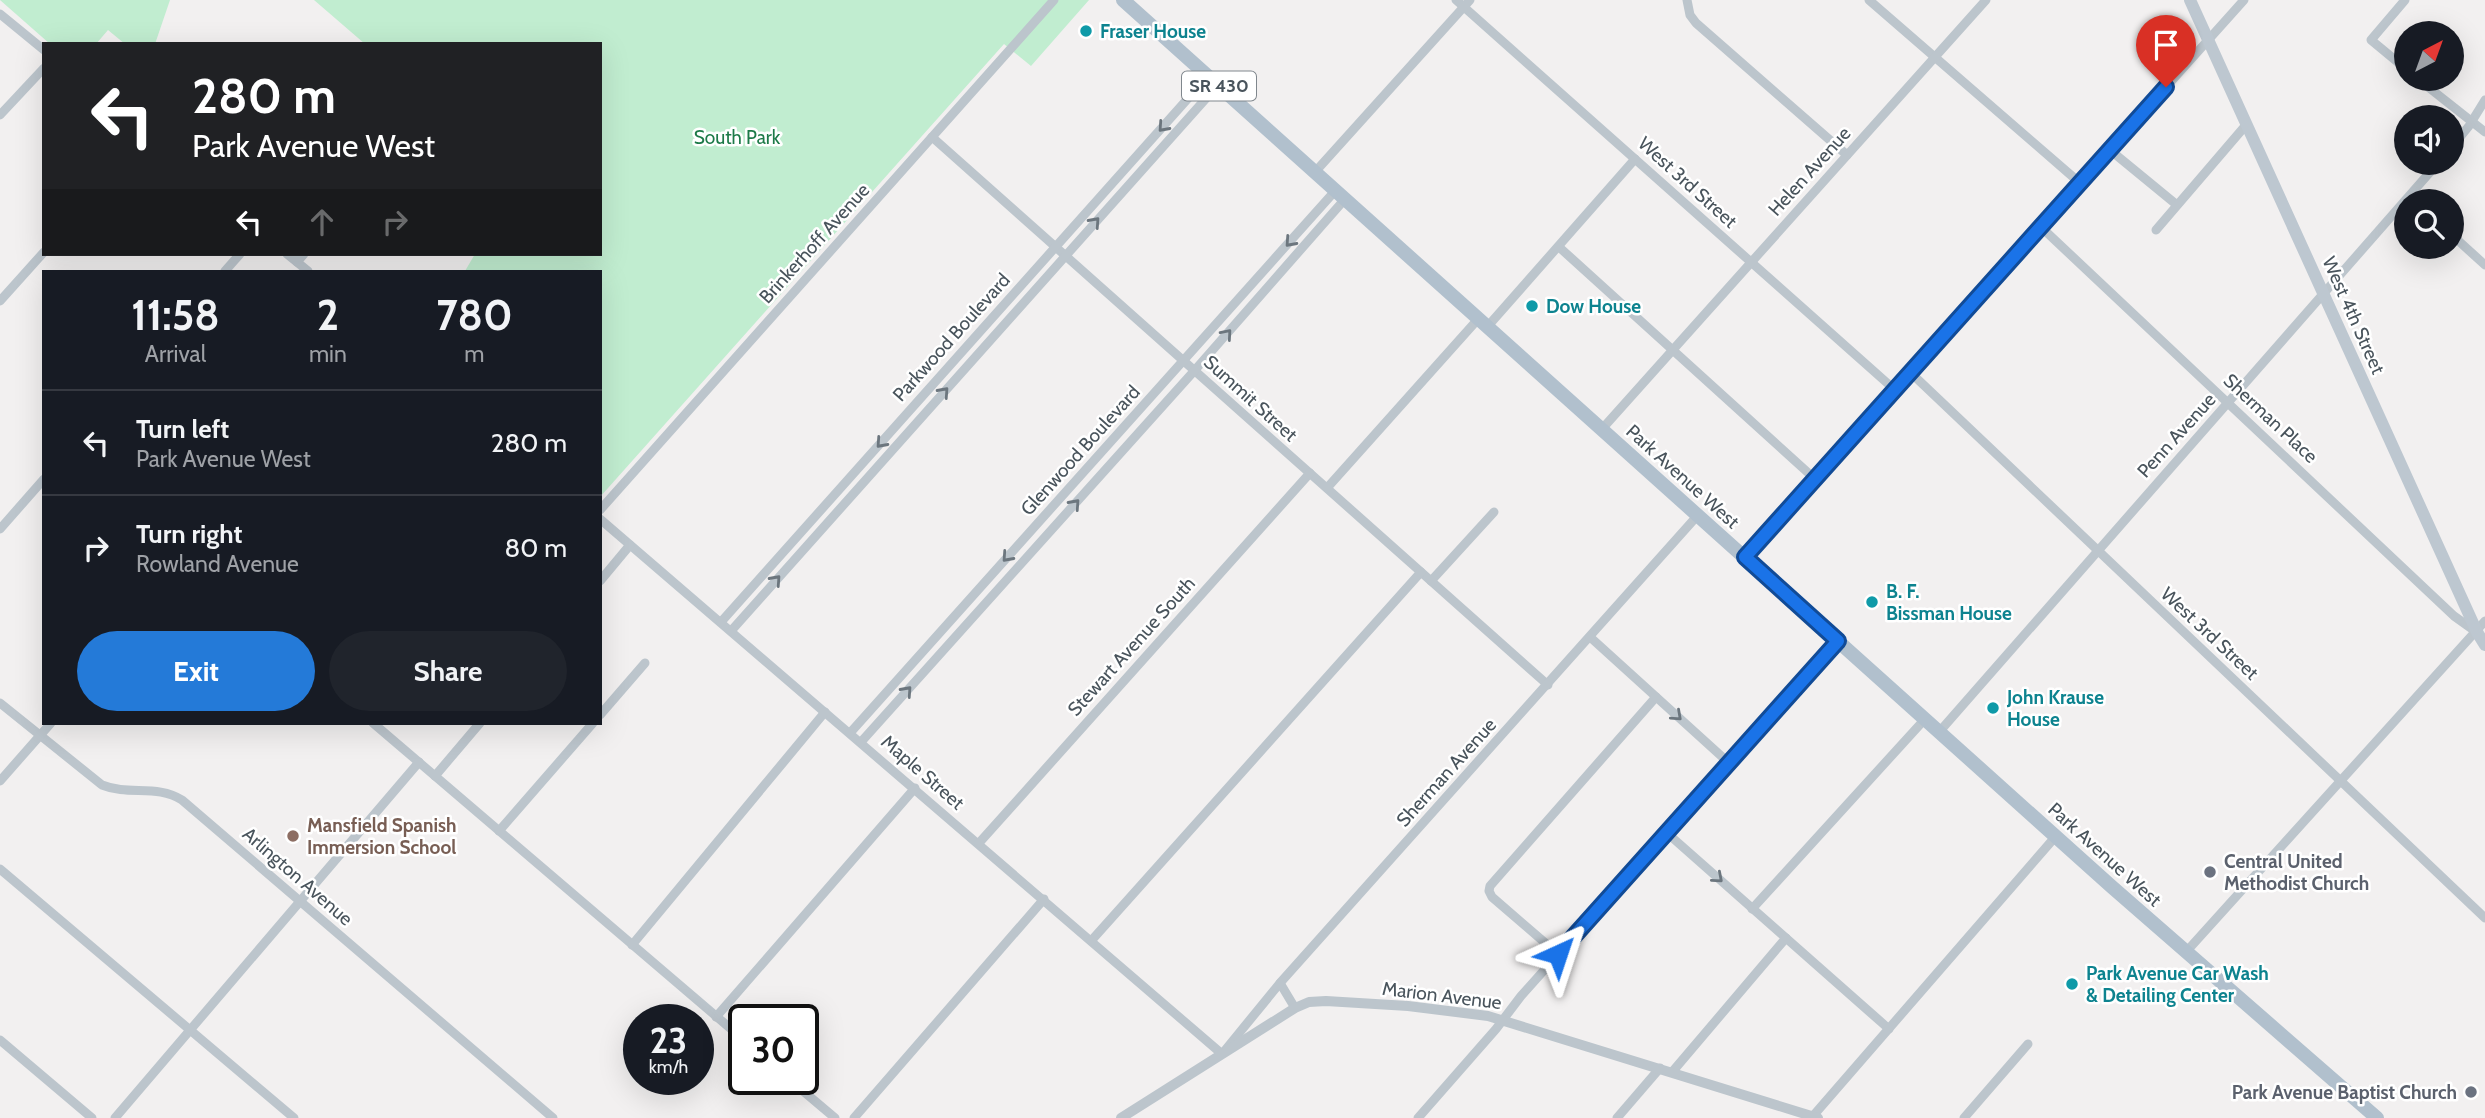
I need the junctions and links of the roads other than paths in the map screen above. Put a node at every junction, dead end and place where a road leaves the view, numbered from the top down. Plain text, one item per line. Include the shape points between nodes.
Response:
1 (1054, 0) edge
2 (1123, 0) edge
3 (1687, 0) edge
4 (1869, 0) edge
5 (1986, 0) edge
6 (2190, 0) edge
7 (2244, 0) edge
8 (2406, 0) edge
9 (1464, 2) edge
10 (0, 14) edge
11 (2209, 41) junction
12 (42, 48) edge
13 (1935, 57) junction
14 (2394, 59) edge
15 (42, 70) edge
16 (1213, 80) junction
17 (2433, 91) edge
18 (2485, 100) edge
19 (0, 115) edge
20 (2472, 122) junction
21 (2246, 125) junction
22 (2464, 132) edge
23 (2485, 132) edge
24 (932, 137) junction
25 (2110, 150) junction
26 (1847, 155) junction
27 (1635, 159) junction
28 (1315, 172) junction
29 (2080, 183) junction
30 (1340, 195) junction
31 (2178, 205) junction
32 (2394, 219) edge
33 (2041, 227) junction
34 (2155, 230) dead end
35 (2464, 246) edge
36 (1056, 247) junction
37 (1559, 247) junction
38 (42, 254) edge
39 (238, 256) edge
40 (290, 256) edge
41 (302, 256) edge
42 (1065, 256) junction
43 (297, 262) junction
44 (1751, 262) junction
45 (2485, 265) edge
46 (226, 270) edge
47 (307, 270) edge
48 (2324, 295) junction
49 (0, 301) edge
50 (1483, 322) junction
51 (1672, 350) junction
52 (1183, 360) junction
53 (1195, 370) junction
54 (1911, 373) junction
55 (1895, 390) junction
56 (2229, 402) junction
57 (1602, 429) junction
58 (1310, 473) junction
59 (1815, 479) junction
60 (42, 482) edge
61 (1327, 488) junction
62 (602, 508) edge
63 (1494, 512) dead end
64 (1698, 514) junction
65 (602, 521) edge
66 (0, 529) edge
67 (630, 545) junction
68 (2098, 551) junction
69 (1745, 557) junction
70 (1421, 572) junction
71 (602, 578) edge
72 (1432, 581) junction
73 (2485, 621) edge
74 (721, 622) junction
75 (731, 631) junction
76 (2477, 632) junction
77 (1590, 637) junction
78 (1838, 641) junction
79 (2485, 645) edge
80 (645, 663) dead end
81 (1548, 685) junction
82 (1656, 697) junction
83 (0, 703) edge
84 (825, 712) junction
85 (602, 713) edge
86 (1925, 719) junction
87 (49, 725) edge
88 (375, 725) edge
89 (478, 725) edge
90 (591, 725) edge
91 (1940, 731) junction
92 (850, 733) junction
93 (40, 735) junction
94 (862, 742) junction
95 (419, 762) junction
96 (1730, 763) junction
97 (435, 776) junction
98 (0, 781) edge
99 (2342, 782) junction
100 (915, 788) junction
101 (499, 831) junction
102 (1667, 833) junction
103 (2056, 836) junction
104 (979, 843) junction
105 (0, 869) edge
106 (1044, 900) junction
107 (300, 901) junction
108 (1752, 909) junction
109 (2485, 918) edge
110 (1786, 939) junction
111 (1091, 941) junction
112 (632, 945) junction
113 (2186, 952) junction
114 (1558, 954) junction
115 (1280, 983) junction
116 (1295, 1008) junction
117 (716, 1017) junction
118 (1504, 1020) junction
119 (728, 1027) edge
120 (1889, 1029) junction
121 (191, 1031) junction
122 (0, 1040) edge
123 (2028, 1044) dead end
124 (1222, 1054) junction
125 (1660, 1068) junction
126 (1673, 1071) junction
127 (808, 1095) edge
128 (1816, 1117) edge
129 (92, 1118) edge
130 (115, 1118) edge
131 (294, 1118) edge
132 (553, 1118) edge
133 (835, 1118) edge
134 (854, 1118) edge
135 (1121, 1118) edge
136 (1418, 1118) edge
137 (1616, 1118) edge
138 (1964, 1118) edge
139 (2377, 1118) edge

1 - 24 street, Brinkerhoff Avenue
2 - 16 main road, Park Avenue West / SR 430
3 - 26 street via 1696,23
4 - 13 street
5 - 13 street, Helen Avenue
6 - 11 main road, West 4th Street
7 - 11 street
8 - 14 street via 2371,40
9 - 27 street, West 3rd Street
9 - 28 street
10 - 12 street
11 - 21 main road, West 4th Street
11 - 25 street
13 - 26 street, Helen Avenue
13 - 29 street
15 - 19 street
16 - 28 main road, Park Avenue West / SR 430
16 -> 36 street, Parkwood Boulevard
42 -> 16 street
17 - 20 street
18 - 20 street
20 - 22 street
20 - 23 street
21 - 31 street
21 - 48 main road, West 4th Street
24 - 36 street, Summit Street
24 - 62 street, Brinkerhoff Avenue
25 - 29 street
25 - 31 street
26 - 44 street, Helen Avenue
27 - 37 street
27 - 44 street, West 3rd Street
28 - 30 main road, Park Avenue West / SR 430
29 - 33 street
30 - 50 main road, Park Avenue West / SR 430
30 -> 52 street, Glenwood Boulevard
53 -> 30 street, Glenwood Boulevard
31 - 34 street
32 - 48 street, Penn Avenue
33 - 54 street
33 - 56 street, Sherman Place
35 - 45 street
36 - 42 street, Summit Street
36 -> 74 street, Parkwood Boulevard
37 - 50 street
37 - 51 street
38 - 49 street
39 - 46 street
40 - 43 street
41 - 43 street
42 - 52 street, Summit Street
75 -> 42 street
43 - 47 street
44 - 51 street, Helen Avenue
44 - 55 street, West 3rd Street
48 - 56 street, Penn Avenue
48 - 76 main road, West 4th Street
50 - 57 main road, Park Avenue West / SR 430
50 - 61 street
51 - 57 street, Helen Avenue
51 - 59 street
52 - 53 street, Summit Street
52 -> 92 street, Glenwood Boulevard
53 - 58 street, Summit Street
94 -> 53 street, Glenwood Boulevard
54 - 55 street
54 - 68 street, West 3rd Street
55 - 59 street
56 - 68 street, Penn Avenue
56 - 76 street, Sherman Place via 2454,616
57 - 64 main road, Park Avenue West / SR 430
58 - 61 street, Summit Street
58 - 104 street, Stewart Avenue South
59 - 69 street
60 - 66 street
61 - 70 street, Summit Street
63 - 72 street
64 - 69 main road, Park Avenue West / SR 430
64 - 77 street, Sherman Avenue
65 - 67 street, Maple Street
67 - 71 street
67 - 74 street, Maple Street
68 - 91 street, Penn Avenue
68 - 99 street, West 3rd Street
69 - 78 main road, Park Avenue West / SR 430
70 - 72 street, Summit Street
70 - 111 street
72 - 81 street, Summit Street
73 - 76 street
74 - 75 street, Maple Street
75 - 84 street, Maple Street
76 - 79 main road, West 4th Street
76 - 99 street
77 - 81 street, Sherman Avenue
77 - 82 street
78 - 86 main road, Park Avenue West / SR 430
78 - 96 street
80 - 85 street
81 - 115 street, Sherman Avenue
82 -> 96 street
82 - 114 street via 1490,886 1492,897
83 - 93 street, Arlington Avenue
84 - 92 street, Maple Street
84 - 112 street
86 - 91 main road, Park Avenue West / SR 430
86 - 108 street
87 - 93 street
88 - 95 street
89 - 97 street
90 - 101 street
91 - 103 main road, Park Avenue West / SR 430
92 - 94 street, Maple Street
93 - 98 street
93 - 107 street, Arlington Avenue via 109,788 174,794
94 - 100 street, Maple Street
95 - 97 street
95 - 107 street
96 - 102 street
97 - 101 street
99 - 109 street, West 3rd Street
99 - 113 street
100 - 104 street, Maple Street
100 - 117 street
101 - 112 street
102 -> 108 street
102 - 114 street
103 - 113 main road, Park Avenue West / SR 430
103 - 120 street
104 - 106 street, Maple Street
105 - 121 street
106 - 111 street, Maple Street
106 - 134 street
107 - 121 street
107 - 132 street, Arlington Avenue
108 - 110 street
110 - 120 street
110 - 126 street
111 - 124 street, Maple Street
112 - 117 street
113 - 139 main road, Park Avenue West / SR 430
114 - 118 street
115 - 116 street
115 - 124 street, Sherman Avenue
116 - 118 street, Marion Avenue via 1317,1001 1344,1002
116 - 124 street, Marion Avenue
117 - 119 street
118 - 125 street, Marion Avenue
118 - 136 street
120 - 128 street
121 - 130 street
121 - 131 street
122 - 129 street
123 - 138 street
124 - 135 street, Marion Avenue
125 - 126 street, Marion Avenue
125 - 137 street
126 - 128 street, Marion Avenue
127 - 133 street

